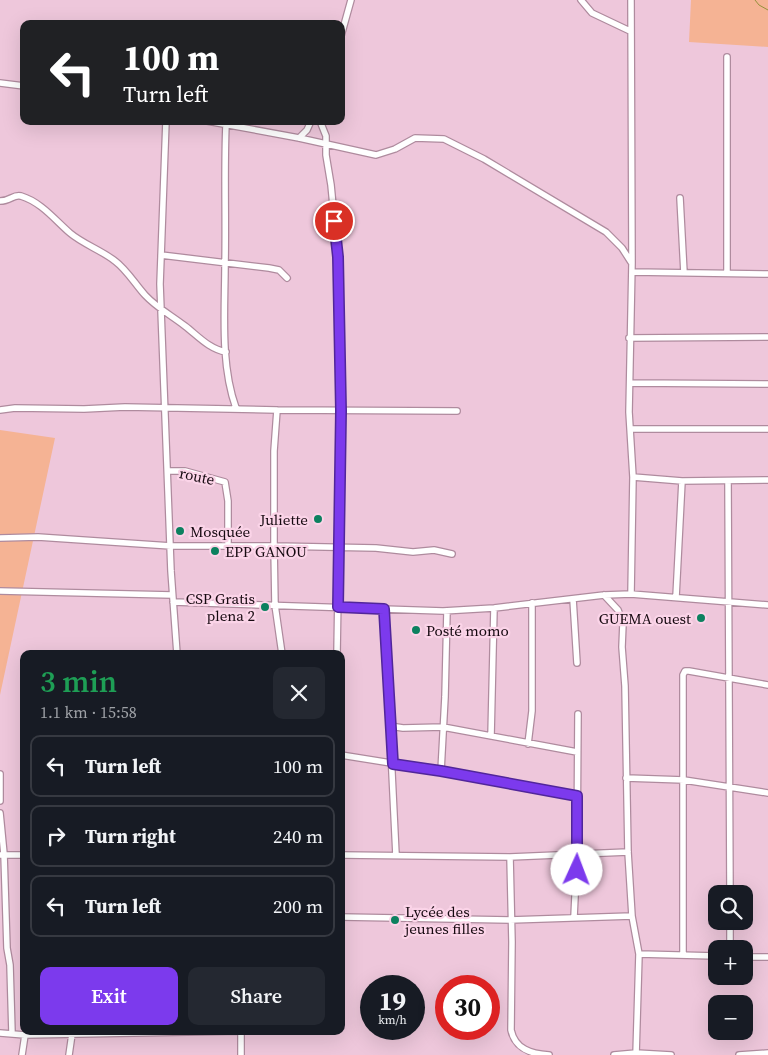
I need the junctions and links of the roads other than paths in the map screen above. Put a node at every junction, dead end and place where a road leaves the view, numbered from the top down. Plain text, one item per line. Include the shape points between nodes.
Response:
1 (351, 0) edge
2 (581, 0) edge
3 (631, 0) edge
4 (345, 22) edge
5 (630, 31) junction
6 (727, 57) dead end
7 (0, 83) edge
8 (20, 86) edge
9 (166, 125) edge
10 (226, 125) joint
11 (309, 125) edge
12 (322, 125) edge
13 (299, 138) junction
14 (325, 143) junction
15 (680, 198) dead end
16 (0, 201) edge
17 (161, 255) junction
18 (632, 263) junction
19 (225, 264) junction
20 (632, 272) junction
21 (684, 273) junction
22 (726, 273) junction
23 (768, 274) edge
24 (287, 278) dead end
25 (161, 310) junction
26 (768, 337) edge
27 (629, 338) junction
28 (226, 352) junction
29 (630, 383) junction
30 (768, 384) edge
31 (166, 408) junction
32 (236, 408) junction
33 (0, 410) edge
34 (277, 410) junction
35 (457, 410) dead end
36 (341, 411) junction
37 (630, 429) junction
38 (768, 429) edge
39 (168, 471) junction
40 (633, 477) junction
41 (768, 480) edge
42 (682, 481) junction
43 (728, 481) junction
44 (0, 538) edge
45 (228, 542) dead end
46 (170, 546) junction
47 (274, 546) junction
48 (338, 548) junction
49 (452, 554) dead end
50 (0, 591) edge
51 (631, 594) junction
52 (172, 595) junction
53 (604, 595) junction
54 (676, 597) junction
55 (573, 599) junction
56 (728, 601) junction
57 (173, 602) junction
58 (532, 603) junction
59 (275, 605) junction
60 (768, 605) edge
61 (338, 607) junction
62 (494, 608) junction
63 (384, 609) junction
64 (447, 611) junction
65 (177, 650) edge
66 (281, 650) edge
67 (337, 650) edge
68 (577, 663) dead end
69 (728, 678) junction
70 (768, 685) edge
71 (578, 714) dead end
72 (390, 726) junction
73 (443, 727) junction
74 (491, 736) junction
75 (528, 744) junction
76 (577, 752) junction
77 (345, 756) edge
78 (393, 764) junction
79 (441, 771) junction
80 (0, 774) edge
81 (626, 778) junction
82 (684, 780) junction
83 (730, 787) junction
84 (768, 794) edge
85 (577, 796) junction
86 (0, 801) edge
87 (0, 813) edge
88 (628, 852) junction
89 (2, 855) edge
90 (20, 855) edge
91 (345, 855) edge
92 (396, 855) junction
93 (577, 855) junction
94 (510, 857) junction
95 (730, 885) edge
96 (632, 916) junction
97 (345, 917) edge
98 (574, 917) junction
99 (510, 920) junction
100 (3, 948) edge
101 (639, 954) junction
102 (683, 955) junction
103 (708, 956) edge
104 (753, 957) edge
105 (768, 957) edge
106 (0, 1032) edge
107 (12, 1033) junction
108 (20, 1034) edge
109 (25, 1035) edge
110 (72, 1035) edge
111 (241, 1035) edge
112 (768, 1053) edge
113 (636, 1054) edge
114 (22, 1055) edge
115 (69, 1055) edge
116 (241, 1055) edge
117 (539, 1055) edge
118 (549, 1055) edge
119 (614, 1055) edge
120 (671, 1055) edge
121 (739, 1055) edge

1 - 4 street
2 - 5 street via 592,13
3 - 5 street
5 - 18 street
6 - 22 street
7 - 8 street
9 - 17 street
10 - 13 street
10 - 19 street
11 - 13 street
12 - 14 street
13 - 14 street
14 - 18 street via 379,155 415,138 444,139 498,167 606,232
14 - 36 street via 338,257
15 - 21 street
16 - 25 street via 19,195 46,211 71,234 116,261
17 - 19 street
17 - 25 street
18 - 20 street
19 - 24 street via 279,270
19 - 28 street
20 - 21 street
20 - 27 street
21 - 22 street
22 - 23 street
25 - 28 street via 208,345
25 - 31 street
26 - 27 street
27 - 29 street
28 - 32 street via 229,386
29 - 30 street
29 - 37 street
31 - 32 street
31 - 33 street
31 - 39 street
32 - 34 street
34 - 36 street
34 - 47 street
35 - 36 street
36 - 48 street
37 - 38 street
37 - 40 street
39 - 45 street, route via 185,471 225,482
39 - 46 street
40 - 42 street
40 - 51 street
41 - 43 street
42 - 43 street
42 - 54 street
43 - 56 street
44 - 46 street via 38,537
46 - 47 street
46 - 52 street
47 - 48 street
47 - 59 street
48 - 49 street via 434,550
48 - 61 street
50 - 52 street
51 - 53 street
51 - 54 street
52 - 57 street
53 - 55 street
53 - 81 street via 618,610 623,623
54 - 56 street
55 - 58 street
55 - 68 street
56 - 60 street
56 - 69 street
57 - 59 street
57 - 65 street
58 - 62 street
58 - 75 street via 532,711
59 - 61 street
59 - 66 street
61 - 63 street
61 - 67 street
62 - 64 street
62 - 74 street
63 - 64 street
63 - 72 street
64 - 73 street
69 - 70 street
69 - 82 street via 689,671 683,675
69 - 83 street
71 - 76 street
72 - 73 street
72 - 78 street
73 - 74 street
73 - 79 street
74 - 75 street
75 - 76 street
76 - 85 street
77 - 78 street
78 - 79 street
78 - 92 street
79 - 85 street
80 - 86 street
81 - 82 street
81 - 88 street
82 - 83 street
82 - 102 street
83 - 84 street
83 - 95 street
85 - 93 street
87 - 89 street
88 - 93 street
88 - 96 street
89 - 90 street
89 - 100 street
91 - 92 street
92 - 94 street
93 - 94 street
93 - 98 street
94 - 99 street
96 - 98 street
96 - 101 street
97 - 99 street
98 - 99 street
99 - 117 street via 511,1030 518,1046
100 - 107 street via 10,964
101 - 102 street
101 - 113 street
102 - 103 street
104 - 105 street
106 - 107 street
107 - 108 street
109 - 114 street
110 - 115 street
111 - 116 street
112 - 121 street
113 - 119 street
113 - 120 street
117 - 118 street

